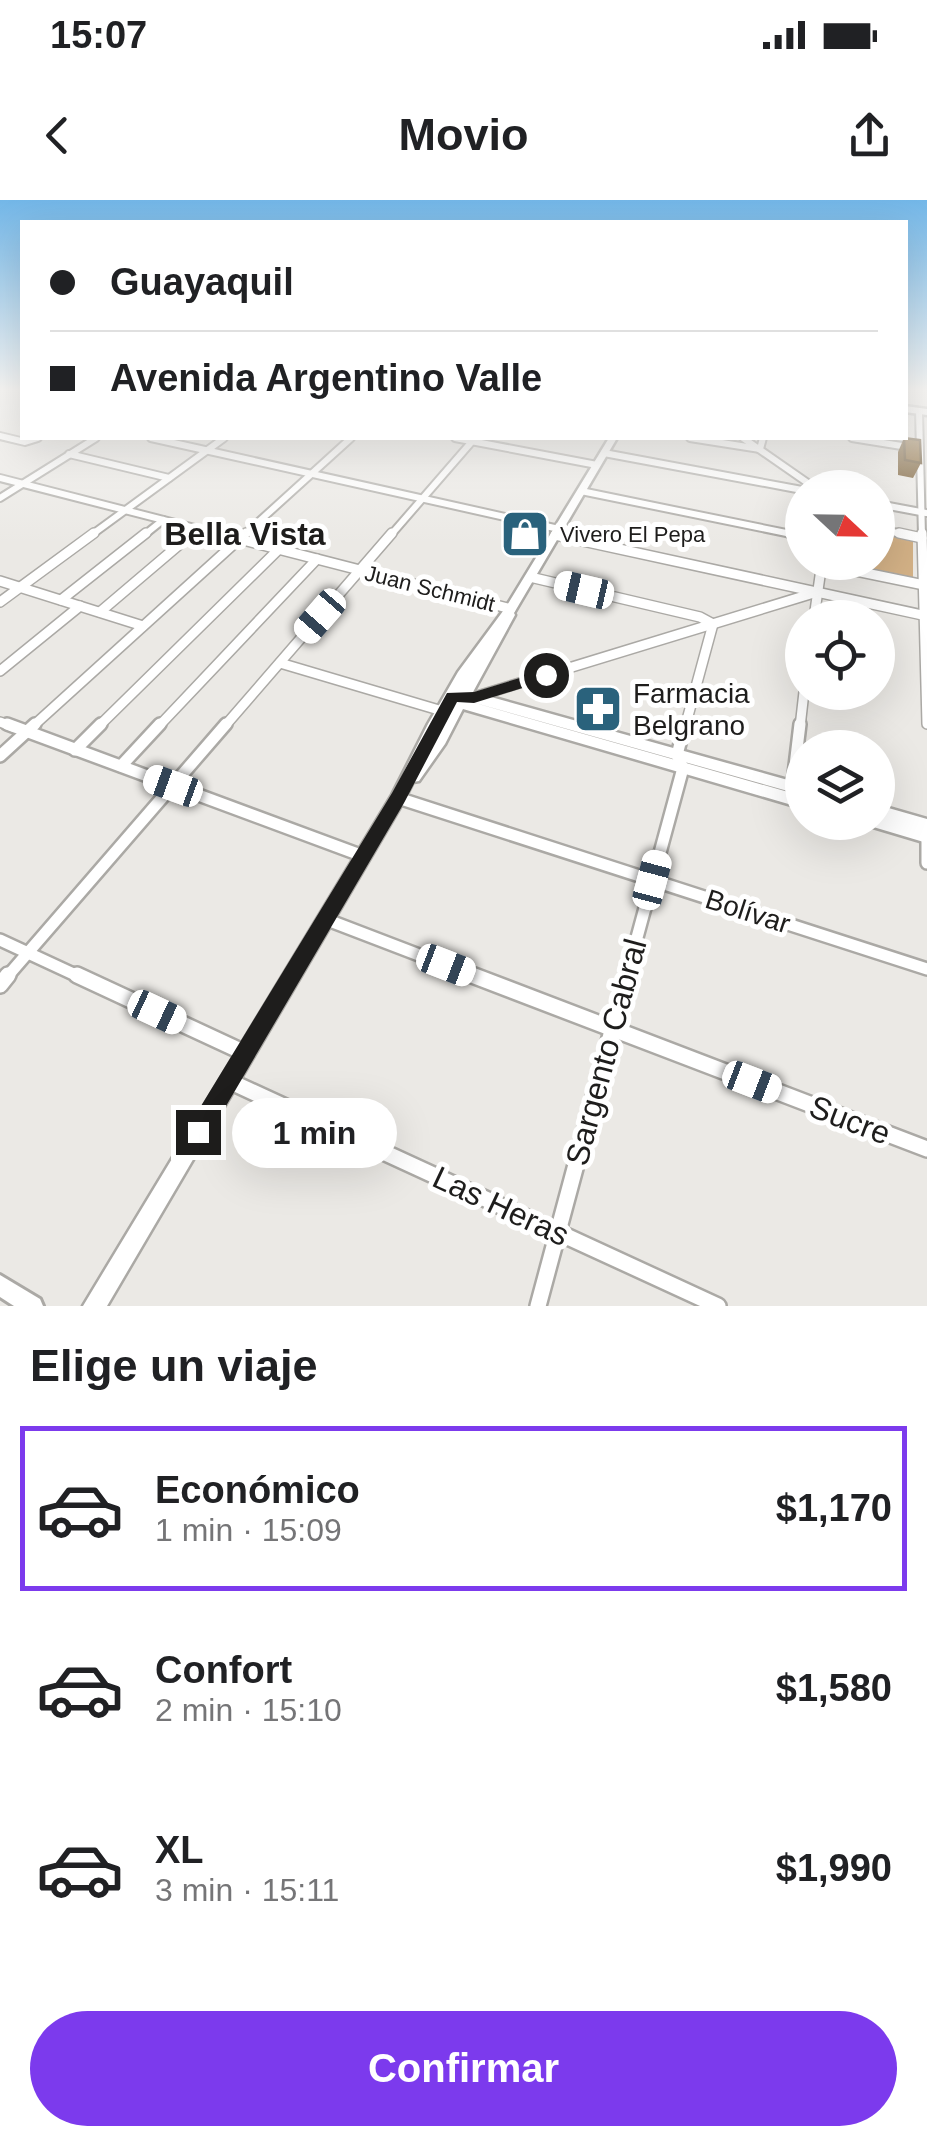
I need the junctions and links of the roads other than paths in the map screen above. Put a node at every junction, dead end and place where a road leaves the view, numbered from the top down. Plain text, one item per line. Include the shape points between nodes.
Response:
1 (92, 441) edge
2 (162, 441) edge
3 (220, 441) edge
4 (348, 441) edge
5 (473, 441) edge
6 (482, 441) edge
7 (612, 441) edge
8 (705, 441) edge
9 (747, 441) edge
10 (762, 441) edge
11 (868, 441) edge
12 (921, 441) edge
13 (920, 449) junction
14 (207, 450) junction
15 (760, 450) junction
16 (604, 453) junction
17 (69, 454) junction
18 (597, 465) junction
19 (789, 470) edge
20 (311, 473) junction
21 (0, 478) edge
22 (169, 478) junction
23 (22, 484) junction
24 (785, 487) edge
25 (582, 491) junction
26 (0, 498) edge
27 (422, 498) junction
28 (895, 507) edge
29 (125, 510) junction
30 (924, 513) edge
31 (163, 520) junction
32 (198, 529) junction
33 (557, 532) junction
34 (895, 532) edge
35 (785, 533) edge
36 (922, 538) junction
37 (239, 539) junction
38 (280, 550) junction
39 (317, 559) junction
40 (360, 570) junction
41 (530, 577) junction
42 (895, 579) edge
43 (820, 580) edge
44 (0, 581) edge
45 (924, 585) junction
46 (20, 588) junction
47 (818, 592) junction
48 (62, 600) junction
49 (817, 600) edge
50 (0, 602) edge
51 (80, 606) junction
52 (511, 608) junction
53 (100, 612) junction
54 (926, 616) edge
55 (713, 624) junction
56 (144, 626) junction
57 (280, 663) junction
58 (0, 671) edge
59 (458, 703) junction
60 (0, 722) edge
61 (927, 724) edge
62 (27, 732) junction
63 (75, 750) junction
64 (0, 756) edge
65 (680, 761) junction
66 (121, 766) junction
67 (173, 786) junction
68 (785, 791) edge
69 (398, 798) junction
70 (895, 816) edge
71 (927, 825) edge
72 (895, 827) edge
73 (927, 836) edge
74 (363, 856) junction
75 (927, 863) edge
76 (652, 880) junction
77 (326, 919) junction
78 (0, 940) edge
79 (28, 953) junction
80 (927, 969) edge
81 (0, 985) edge
82 (612, 1029) junction
83 (245, 1053) junction
84 (229, 1080) junction
85 (927, 1149) edge
86 (558, 1232) junction
87 (0, 1285) edge
88 (33, 1306) edge
89 (94, 1306) edge
90 (538, 1306) edge
91 (718, 1306) edge

1 - 17 street
2 - 14 street
3 - 14 street
4 - 20 street
5 - 27 street
6 - 18 street
7 - 16 main road
8 - 15 street
9 - 15 street
10 - 15 street
11 - 13 street
12 - 13 street
13 - 30 street
14 - 20 street
14 - 22 street
15 - 19 street
16 - 18 main road
16 - 24 street
17 - 22 street
17 - 23 street
18 - 25 main road
20 - 27 street
20 - 37 street
21 - 23 street, Juan Schmidt
22 - 29 street
23 - 26 street
23 - 29 street, Juan Schmidt
25 - 33 main road
25 - 35 street
27 - 33 street
27 - 40 street
28 - 30 street
29 - 31 street, Juan Schmidt
29 - 46 street
30 - 36 street
31 - 32 street, Juan Schmidt
31 - 48 street
32 - 37 street, Juan Schmidt
32 - 53 street
33 - 41 main road
33 - 47 street
34 - 36 street
36 - 45 street
37 - 38 street, Juan Schmidt
37 - 56 street
38 - 39 street, Juan Schmidt
38 - 63 street
39 - 40 street, Juan Schmidt
39 - 66 street
40 - 52 street, Juan Schmidt
40 - 57 street
41 - 52 main road
41 - 55 street
42 - 45 street
43 - 47 street
44 - 46 street
45 - 54 street
46 - 48 street
46 - 50 street
47 - 49 street
47 - 54 street
47 - 55 street
48 - 51 street
51 - 53 street
51 - 58 street
52 - 59 main road
53 - 56 street
54 - 61 street
55 - 59 street
55 - 65 street, Sargento Cabral
56 - 62 street
57 - 59 street
57 - 67 street
59 - 65 main road
59 - 69 main road
60 - 62 street
62 - 63 street
62 - 64 street
63 - 66 street
65 - 68 main road
65 - 76 street, Sargento Cabral
66 - 67 street
67 - 74 street
67 - 79 street
69 - 74 main road
69 - 76 street, Bolívar
70 - 71 main road
72 - 73 main road
73 - 75 street
74 - 77 main road
76 - 80 street, Bolívar
76 - 82 street, Sargento Cabral
77 - 82 street, Sucre
77 - 83 main road
78 - 79 street
79 - 81 street
79 - 83 street
82 - 85 street, Sucre
82 - 86 street, Sargento Cabral
83 - 84 main road
84 - 86 street, Las Heras
84 - 89 main road
86 - 90 street, Sargento Cabral
86 - 91 street, Las Heras
87 - 88 street

